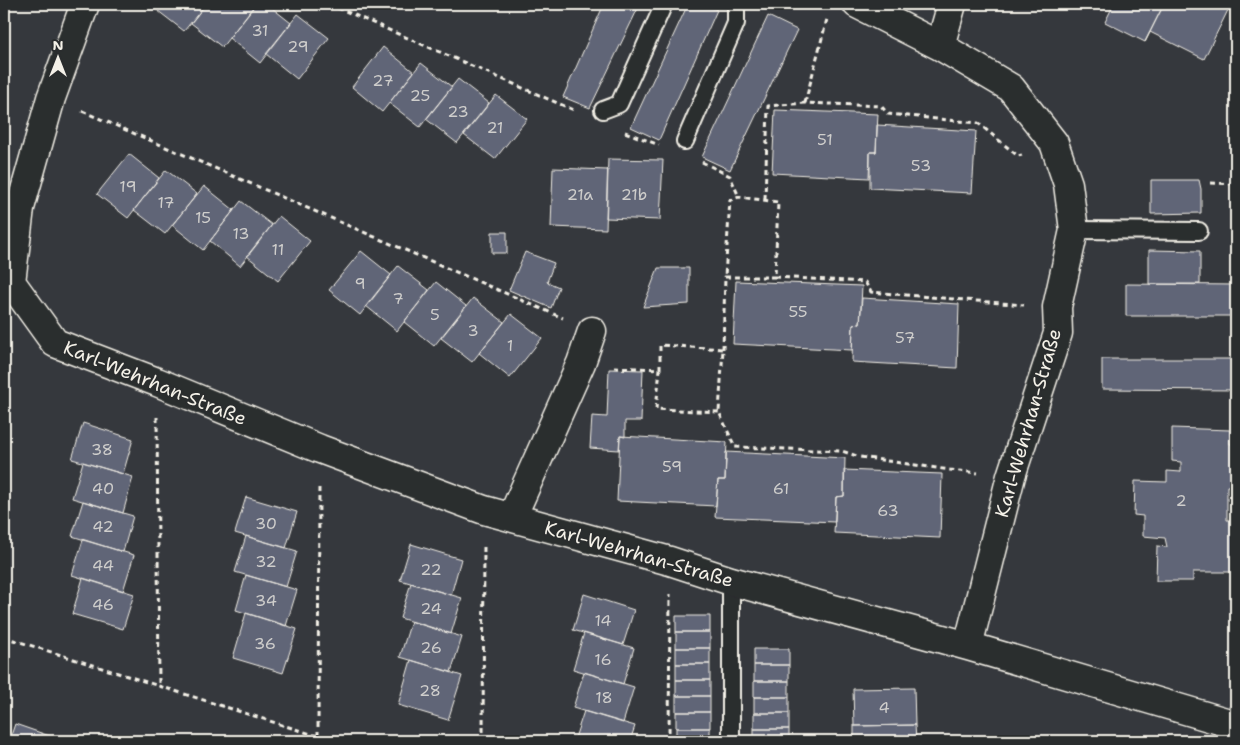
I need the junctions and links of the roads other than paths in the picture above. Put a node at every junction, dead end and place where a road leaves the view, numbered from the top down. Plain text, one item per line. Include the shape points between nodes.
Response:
1 (85, 4) edge
2 (664, 4) edge
3 (736, 4) edge
4 (857, 4) edge
5 (952, 4) edge
6 (940, 46) junction
7 (603, 110) dead end
8 (685, 141) dead end
9 (1074, 230) junction
10 (1199, 231) dead end
11 (592, 331) road end
12 (512, 517) junction
13 (732, 581) junction
14 (968, 646) junction
15 (1236, 725) edge
16 (732, 741) edge

1 - 12 street, Karl-Wehrhan-Straße via 51,98 20,208 11,282 55,343 320,449 484,510
2 - 7 lane via 619,104
3 - 8 lane via 736,23
4 - 6 street, Karl-Wehrhan-Straße
5 - 6 street
6 - 9 street, Karl-Wehrhan-Straße via 1011,88 1054,143 1068,184
9 - 10 lane
9 - 14 street, Karl-Wehrhan-Straße via 1058,307 1058,333 1011,476
11 - 12 street via 581,363
12 - 13 street, Karl-Wehrhan-Straße
13 - 14 street, Karl-Wehrhan-Straße
13 - 16 lane
14 - 15 street, Karl-Wehrhan-Straße

